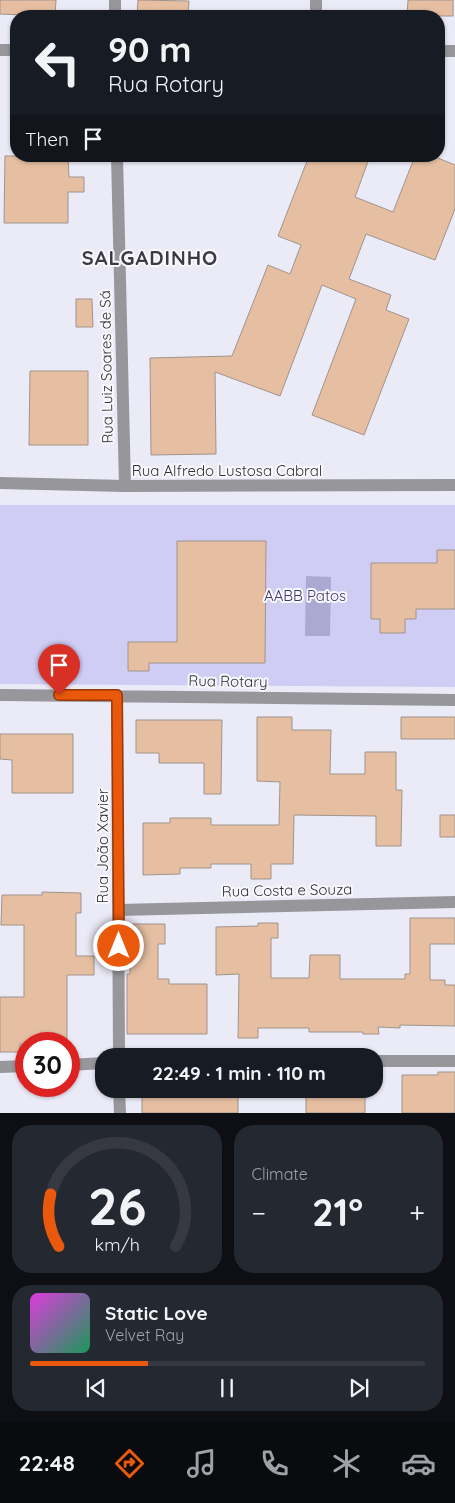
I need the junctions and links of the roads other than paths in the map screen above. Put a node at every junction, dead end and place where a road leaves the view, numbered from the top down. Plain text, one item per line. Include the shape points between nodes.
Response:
1 (117, 162) edge
2 (0, 483) edge
3 (455, 485) edge
4 (125, 486) junction
5 (0, 695) edge
6 (117, 695) junction
7 (455, 700) edge
8 (455, 902) edge
9 (119, 910) junction
10 (118, 1048) edge
11 (383, 1061) edge
12 (455, 1061) edge
13 (95, 1064) edge
14 (80, 1065) edge
15 (15, 1066) edge
16 (0, 1067) edge
17 (119, 1098) edge
18 (120, 1113) edge

1 - 4 street, Rua Luiz Soares de Sá
2 - 4 street, Rua Alfredo Lustosa Cabral
3 - 4 street, Rua Alfredo Lustosa Cabral
5 - 6 street, Rua Rotary
6 - 7 street, Rua Rotary
6 - 9 street, Rua João Xavier
8 - 9 street, Rua Costa e Souza
9 - 10 street, Rua João Xavier
11 - 12 street
13 - 14 street
15 - 16 street
17 - 18 street

